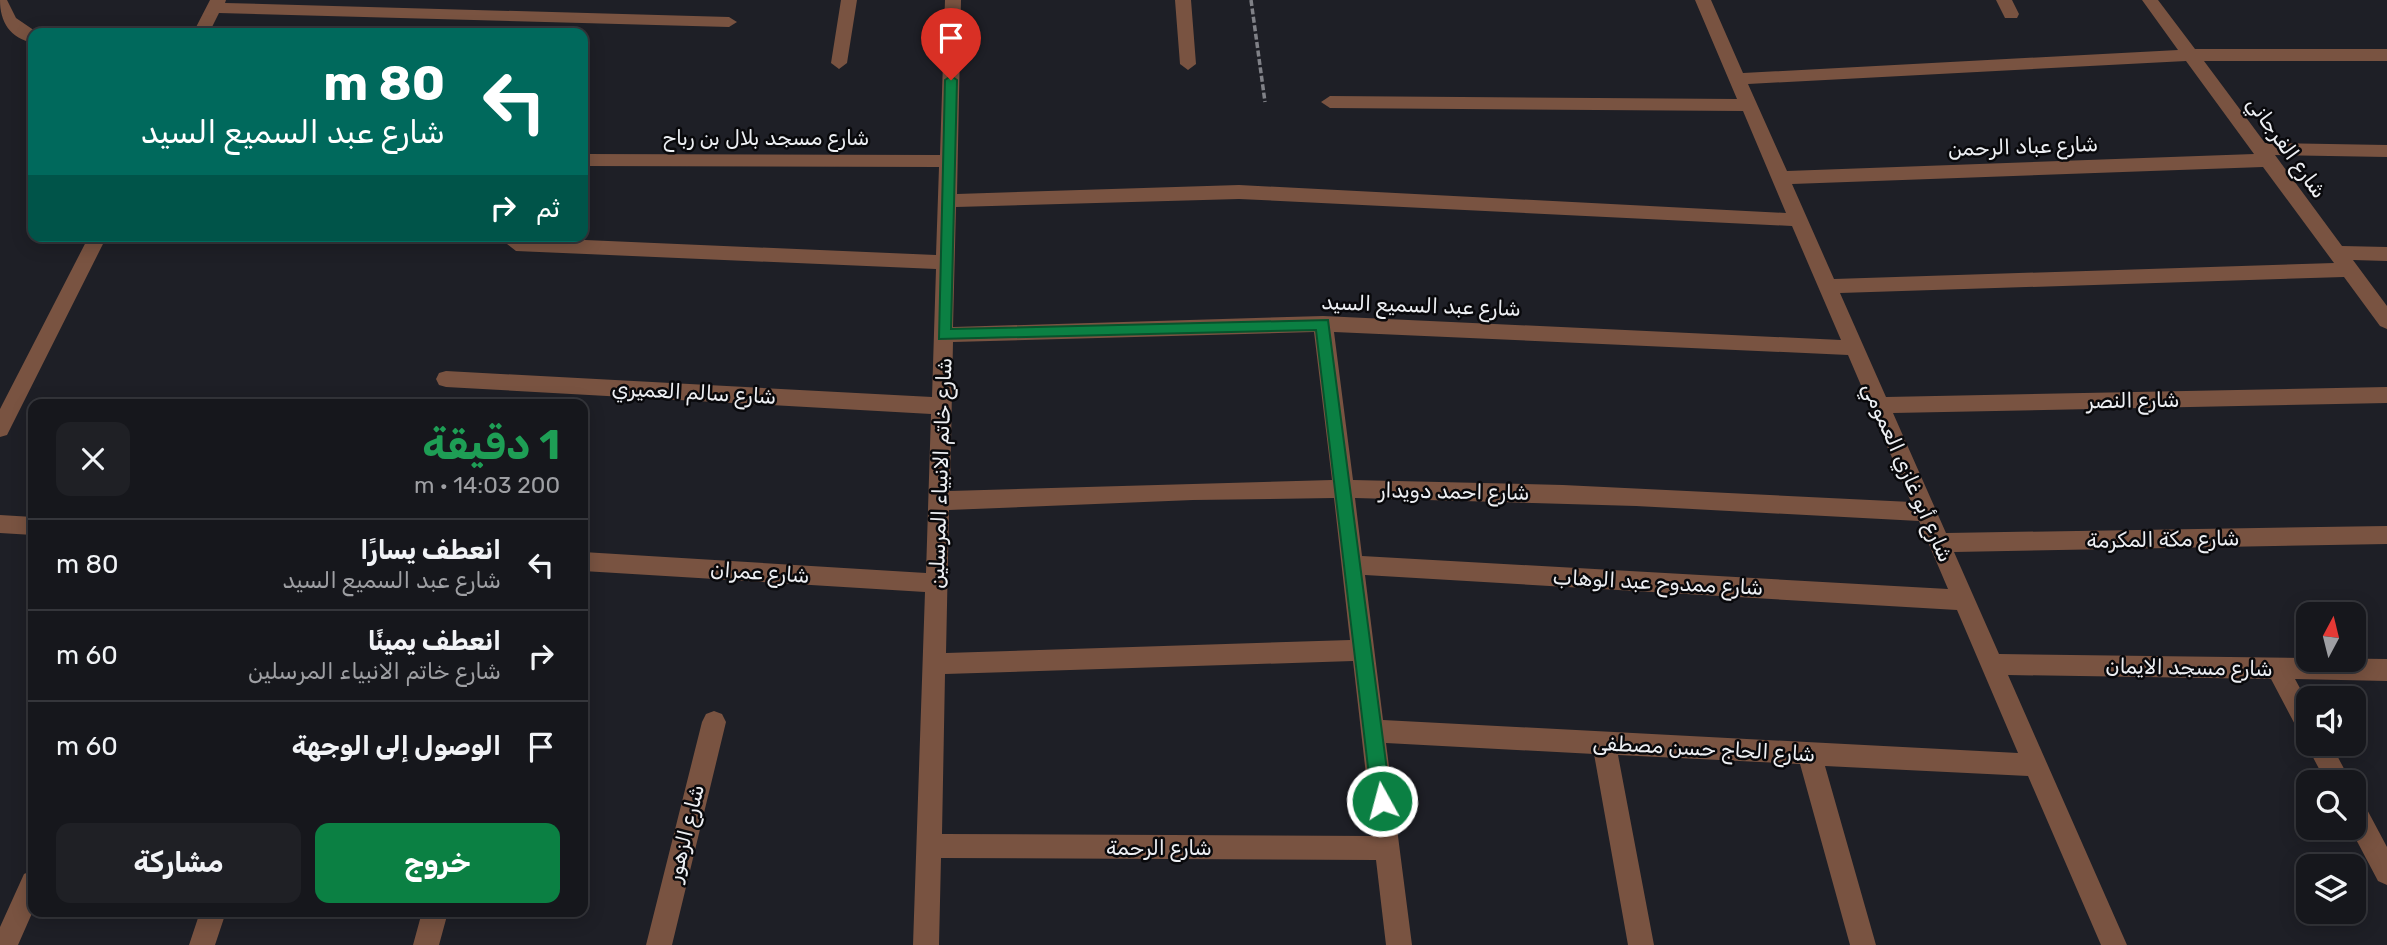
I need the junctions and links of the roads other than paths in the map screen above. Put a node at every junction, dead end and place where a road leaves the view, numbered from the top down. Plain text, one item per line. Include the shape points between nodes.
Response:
1 (541, 0) edge
2 (689, 0) edge
3 (849, 0) edge
4 (953, 0) edge
5 (1183, 0) edge
6 (1703, 0) edge
7 (2150, 0) edge
8 (0, 2) edge
9 (216, 4) edge
10 (393, 6) edge
11 (535, 17) junction
12 (682, 21) junction
13 (729, 22) dead end
14 (204, 28) edge
15 (28, 34) edge
16 (2191, 55) junction
17 (2387, 55) edge
18 (839, 63) dead end
19 (1188, 64) dead end
20 (1737, 79) junction
21 (1330, 103) dead end
22 (1749, 105) junction
23 (2387, 151) edge
24 (2264, 155) junction
25 (588, 160) edge
26 (949, 161) junction
27 (1780, 177) junction
28 (948, 201) junction
29 (1798, 220) junction
30 (95, 242) edge
31 (516, 244) dead end
32 (2337, 253) junction
33 (2387, 254) edge
34 (946, 262) junction
35 (2350, 270) junction
36 (1827, 286) junction
37 (2387, 321) edge
38 (1323, 324) junction
39 (944, 335) junction
40 (1854, 348) junction
41 (446, 379) dead end
42 (2387, 395) edge
43 (1879, 405) junction
44 (942, 406) junction
45 (0, 429) edge
46 (1343, 489) junction
47 (939, 501) junction
48 (1926, 512) junction
49 (0, 524) edge
50 (28, 526) edge
51 (2387, 535) edge
52 (1939, 543) junction
53 (588, 561) edge
54 (1352, 565) junction
55 (937, 583) junction
56 (1964, 600) junction
57 (1363, 650) junction
58 (934, 664) junction
59 (1992, 664) junction
60 (2277, 668) junction
61 (2387, 670) edge
62 (2296, 704) edge
63 (714, 722) dead end
64 (1373, 731) junction
65 (1604, 743) junction
66 (1809, 753) junction
67 (2035, 765) junction
68 (2366, 833) edge
69 (930, 846) junction
70 (1387, 848) junction
71 (2387, 872) edge
72 (28, 894) edge
73 (212, 917) edge
74 (433, 917) edge
75 (5, 945) edge
76 (202, 945) edge
77 (425, 945) edge
78 (659, 945) edge
79 (926, 945) edge
80 (1399, 945) edge
81 (1641, 945) edge
82 (1863, 945) edge
83 (2114, 945) edge

1 - 11 street
2 - 12 street
3 - 18 street
4 - 26 street, شارع خاتم الانبياء المرسلين
5 - 19 street
6 - 20 street, شارع أبو غازي العمومي
7 - 16 street, شارع الفرجاني
8 - 15 street via 10,21
9 - 10 street
9 - 14 street
10 - 11 street
11 - 12 street
12 - 13 street
16 - 17 street
16 - 20 street
16 - 24 street, شارع الفرجاني
20 - 22 street, شارع أبو غازي العمومي
21 - 22 street
22 - 27 street, شارع أبو غازي العمومي
23 - 24 street, شارع عباد الرحمن
24 - 27 street, شارع عباد الرحمن
24 - 32 street, شارع الفرجاني
25 - 26 street, شارع مسجد بلال بن رباح
26 - 28 street, شارع خاتم الانبياء المرسلين
27 - 29 street, شارع أبو غازي العمومي
28 - 29 street via 1239,192
28 - 34 street, شارع خاتم الانبياء المرسلين
29 - 36 street, شارع أبو غازي العمومي
30 - 45 street
31 - 34 street
32 - 33 street
32 - 35 street, شارع الفرجاني
34 - 39 street, شارع خاتم الانبياء المرسلين
35 - 36 street
35 - 37 street, شارع الفرجاني
36 - 40 street, شارع أبو غازي العمومي
38 - 39 street, شارع عبد السميع السيد
38 - 40 street, شارع عبد السميع السيد
38 - 46 street
39 - 44 street, شارع خاتم الانبياء المرسلين
40 - 43 street, شارع أبو غازي العمومي
41 - 44 street, شارع سالم العميري
42 - 43 street, شارع النصر
43 - 48 street, شارع أبو غازي العمومي
44 - 47 street, شارع خاتم الانبياء المرسلين
46 - 47 street, شارع احمد دويدار
46 - 48 street, شارع احمد دويدار via 1632,495
46 - 54 street
47 - 55 street, شارع خاتم الانبياء المرسلين
48 - 52 street, شارع أبو غازي العمومي
49 - 50 street
51 - 52 street, شارع مكة المكرمة
52 - 56 street, شارع أبو غازي العمومي
53 - 55 street, شارع عمران
54 - 56 street, شارع ممدوح عبد الوهاب
54 - 57 street
55 - 58 street, شارع خاتم الانبياء المرسلين
56 - 59 street, شارع أبو غازي العمومي
57 - 58 street
57 - 64 street
58 - 69 street, شارع خاتم الانبياء المرسلين
59 - 60 street, شارع مسجد الايمان
59 - 67 street, شارع أبو غازي العمومي
60 - 61 street, شارع مسجد الايمان
60 - 62 street
63 - 78 street, شارع الزهور
64 - 65 street, شارع الحاج حسن مصطفى
64 - 70 street
65 - 66 street, شارع الحاج حسن مصطفى
65 - 81 street
66 - 67 street, شارع الحاج حسن مصطفى
66 - 82 street
67 - 83 street, شارع أبو غازي العمومي
68 - 71 street
69 - 70 street, شارع الرحمة
69 - 79 street, شارع خاتم الانبياء المرسلين
70 - 80 street
72 - 75 street
73 - 76 street
74 - 77 street

